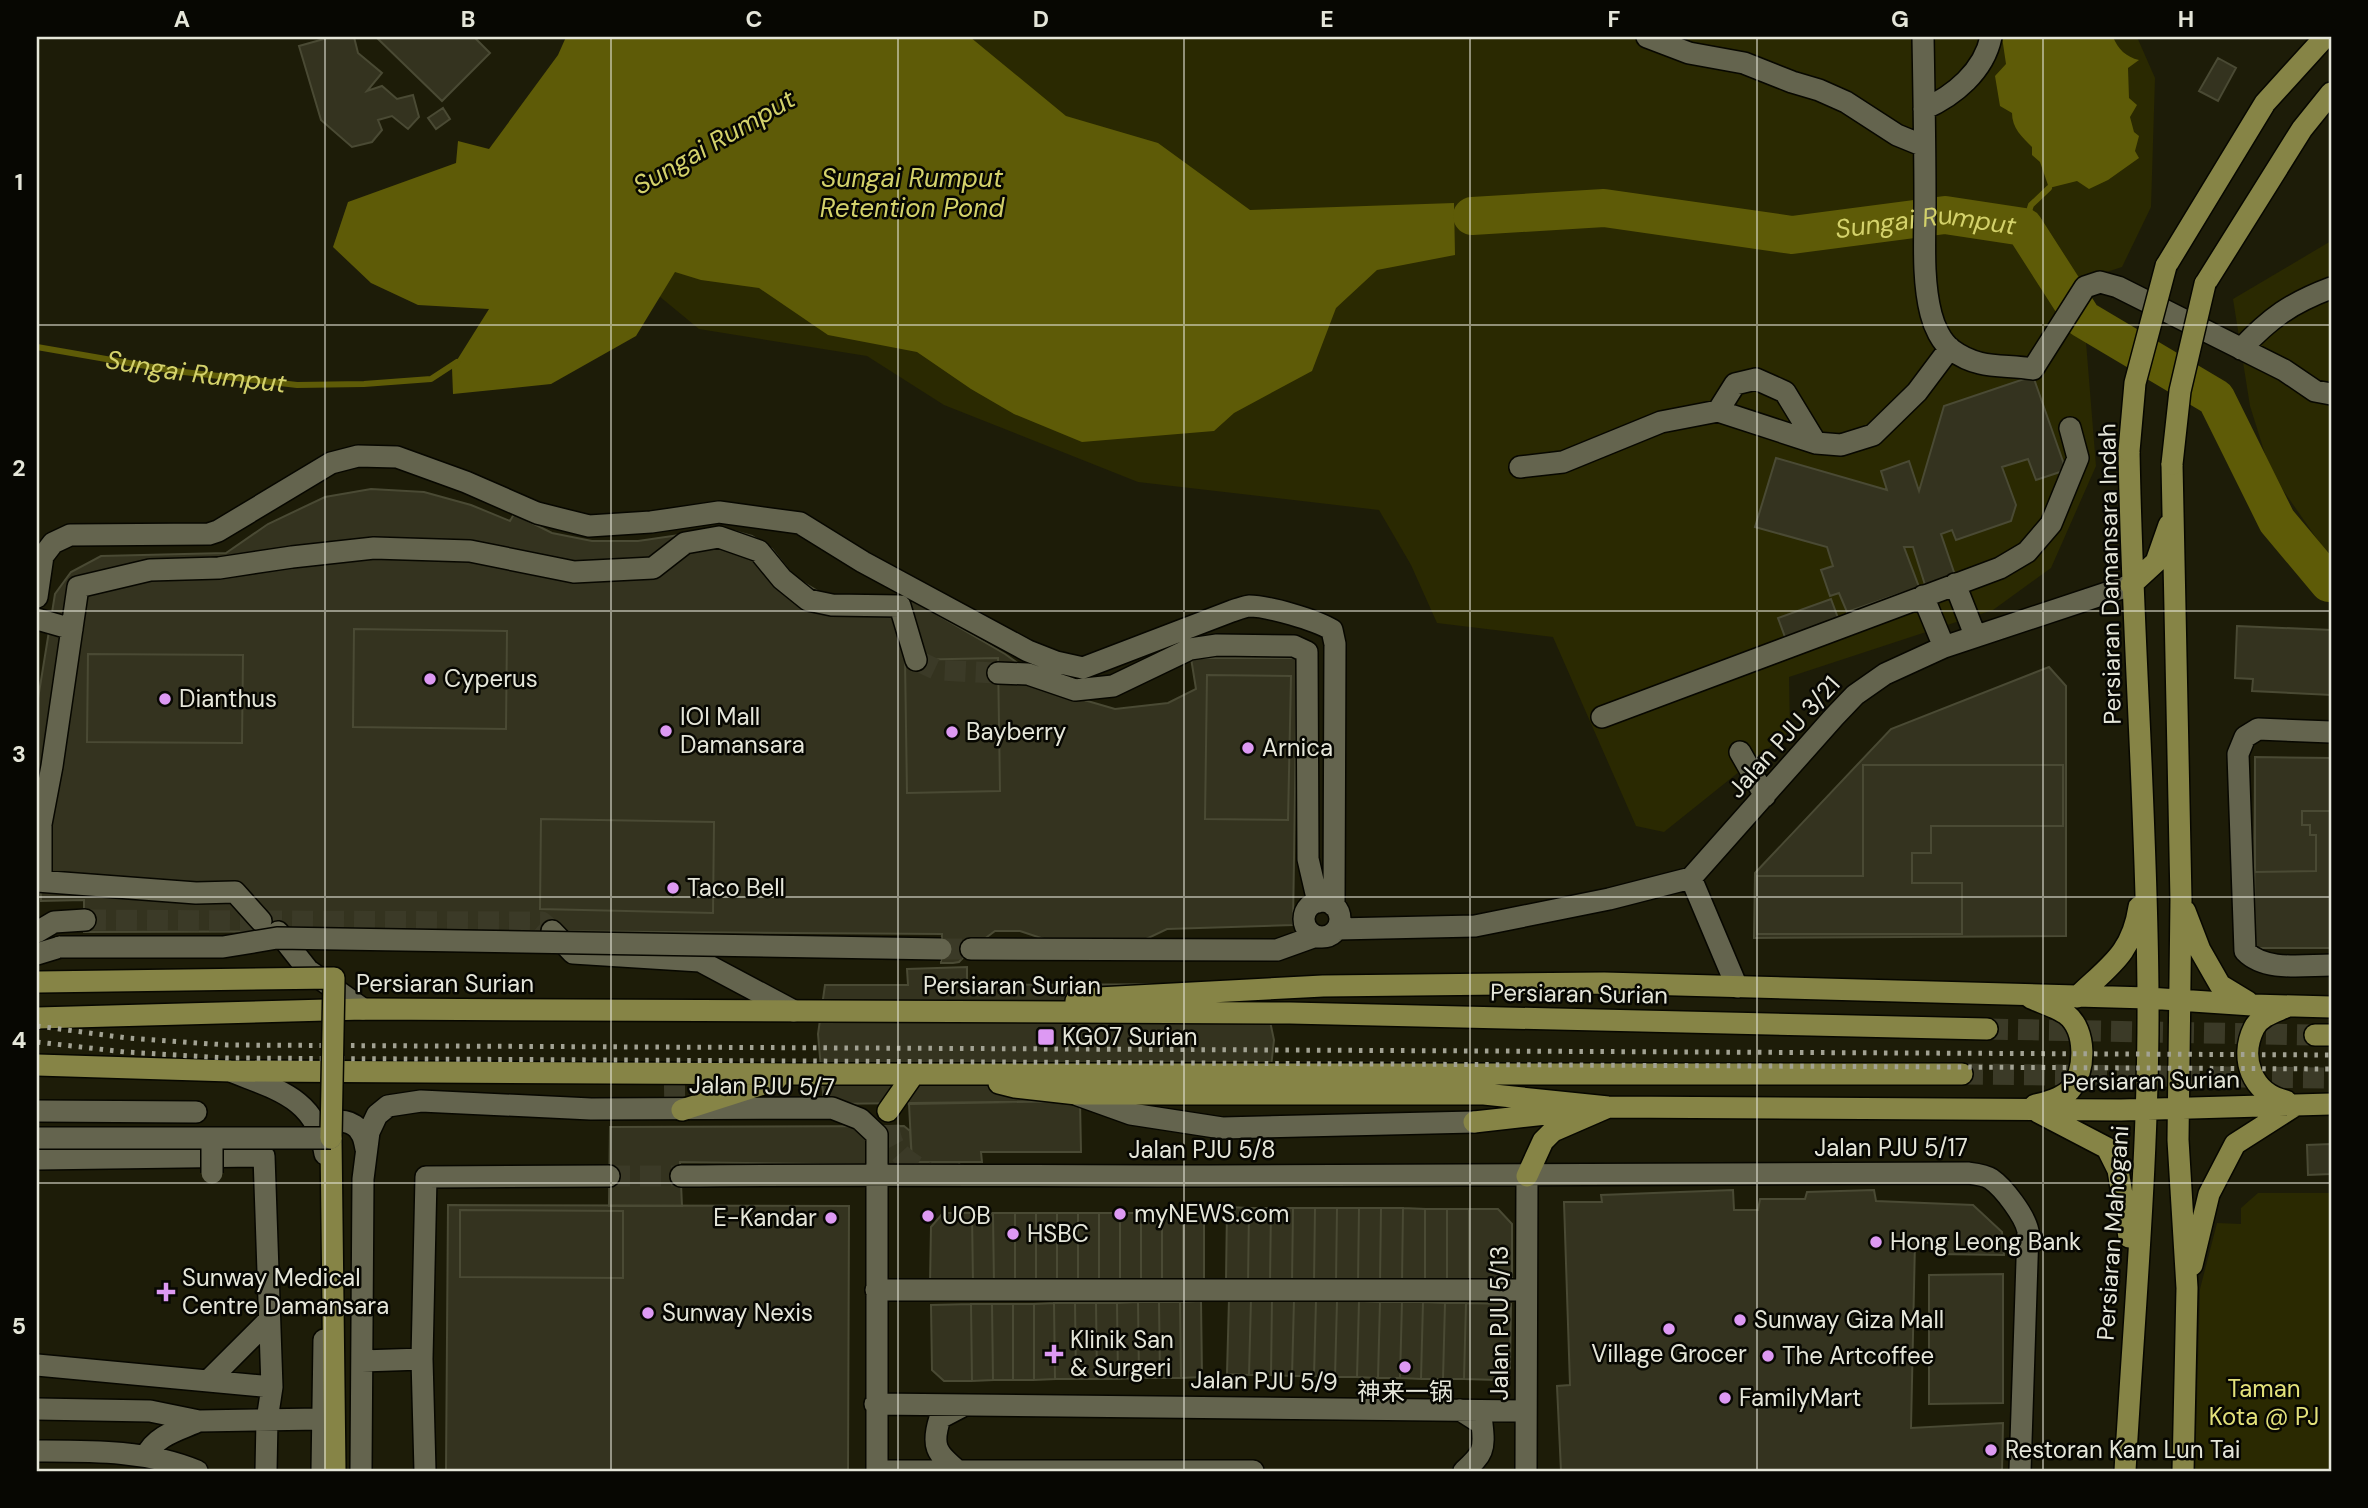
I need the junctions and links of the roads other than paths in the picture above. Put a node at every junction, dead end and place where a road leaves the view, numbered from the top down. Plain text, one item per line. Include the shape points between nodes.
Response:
1 (1647, 37) edge
2 (1923, 37) edge
3 (1991, 37) edge
4 (2325, 37) edge
5 (2331, 93) edge
6 (1924, 109) junction
7 (1924, 146) junction
8 (2331, 288) edge
9 (1950, 348) junction
10 (2241, 349) junction
11 (2331, 394) edge
12 (1718, 411) junction
13 (2070, 428) dead end
14 (1816, 443) junction
15 (1520, 467) dead end
16 (2174, 506) junction
17 (1955, 584) junction
18 (2131, 585) junction
19 (1923, 596) junction
20 (37, 597) edge
21 (37, 619) edge
22 (72, 629) junction
23 (1975, 635) junction
24 (1944, 647) junction
25 (916, 660) dead end
26 (998, 673) tunnel mouth
27 (1602, 717) dead end
28 (2331, 732) edge
29 (1740, 752) dead end
30 (1765, 796) junction
31 (2146, 867) junction
32 (1691, 878) junction
33 (39, 880) edge
34 (2181, 900) junction
35 (1326, 904) junction
36 (85, 920) tunnel mouth
37 (1337, 929) junction
38 (552, 931) tunnel mouth
39 (37, 932) edge
40 (1316, 936) junction
41 (941, 949) tunnel mouth
42 (971, 949) tunnel mouth
43 (37, 954) edge
44 (2331, 965) edge
45 (38, 983) edge
46 (1738, 987) junction
47 (2023, 994) junction
48 (2077, 997) junction
49 (2148, 998) junction
50 (2180, 999) junction
51 (2252, 1005) junction
52 (2290, 1006) junction
53 (2331, 1007) edge
54 (363, 1009) junction
55 (794, 1011) junction
56 (1012, 1012) junction
57 (37, 1018) edge
58 (1987, 1029) tunnel mouth
59 (37, 1065) edge
60 (231, 1071) junction
61 (795, 1074) junction
62 (967, 1074) junction
63 (1962, 1074) tunnel mouth
64 (913, 1075) junction
65 (732, 1086) tunnel mouth
66 (1077, 1094) junction
67 (2298, 1104) junction
68 (2331, 1104) edge
69 (1608, 1107) junction
70 (2179, 1108) junction
71 (2147, 1109) junction
72 (682, 1110) junction
73 (2004, 1110) junction
74 (2033, 1110) junction
75 (37, 1111) edge
76 (196, 1112) dead end
77 (309, 1115) junction
78 (888, 1118) dead end
79 (1474, 1122) joint
80 (37, 1138) edge
81 (212, 1138) junction
82 (327, 1140) junction
83 (367, 1149) junction
84 (264, 1156) junction
85 (37, 1159) edge
86 (212, 1173) dead end
87 (876, 1173) junction
88 (681, 1175) tunnel mouth
89 (609, 1176) tunnel mouth
90 (1527, 1176) junction
91 (2187, 1288) junction
92 (876, 1290) junction
93 (1526, 1290) junction
94 (270, 1320) junction
95 (422, 1359) junction
96 (362, 1361) junction
97 (2131, 1362) junction
98 (37, 1365) edge
99 (208, 1381) junction
100 (272, 1387) junction
101 (875, 1404) junction
102 (963, 1406) junction
103 (37, 1409) edge
104 (1460, 1410) junction
105 (1526, 1411) junction
106 (322, 1419) junction
107 (267, 1420) junction
108 (199, 1421) junction
109 (37, 1451) edge
110 (146, 1456) junction
111 (197, 1471) edge
112 (266, 1471) edge
113 (321, 1471) edge
114 (335, 1471) edge
115 (361, 1471) edge
116 (425, 1471) edge
117 (877, 1471) edge
118 (958, 1471) edge
119 (1253, 1471) edge
120 (1464, 1471) edge
121 (1526, 1471) edge
122 (2020, 1471) edge
123 (2125, 1471) edge
124 (2183, 1471) edge

1 - 7 street via 1689,53 1744,63 1819,90
2 - 6 street
3 - 6 street via 1988,50 1970,76 1952,95
4 - 18 main road, Persiaran Damansara Indah, bridge via 2265,103 2166,265 2135,383 2129,450
5 - 16 main road, bridge via 2302,129 2205,284 2180,391 2172,464
6 - 7 street
7 - 9 street via 1927,293 1938,332
8 - 10 street via 2284,309
9 - 10 street via 1972,362 2033,369 2085,288 2100,282
9 - 14 street via 1917,392 1873,435 1841,445
10 - 11 street via 2315,391
12 - 14 street
12 - 14 street via 1735,384 1756,379 1785,392
12 - 15 street via 1661,422 1563,462
13 - 17 street via 2078,458 2051,524 2027,552 2000,568
16 - 18 main road via 2155,562
16 - 34 main road
17 - 19 street
17 - 23 street
18 - 23 street, Jalan PJU 3/21
18 - 31 main road, Persiaran Damansara Indah
19 - 24 street
19 - 27 street
20 - 35 street via 43,556 53,543 70,535 209,534 331,463 358,456 397,457 537,513 589,526 719,512 800,523 1028,651 1083,668 1245,606 1258,607 1332,630
21 - 22 street
22 - 25 street via 78,587 150,570 219,568 374,548 470,551 575,572 653,568 685,543 719,537 759,551 782,579 808,600 900,606
22 - 33 street via 41,824
23 - 24 street, Jalan PJU 3/21
24 - 30 street, Jalan PJU 3/21 via 1885,674 1855,695
26 - 35 street via 1028,674 1075,690 1113,686 1190,649 1294,646 1307,652 1308,859
28 - 44 street via 2258,729 2245,737 2238,754 2245,951 2268,964
29 - 30 street
30 - 32 street, Jalan PJU 3/21
31 - 48 main road via 2137,921 2127,947
31 - 49 main road, Persiaran Damansara Indah
32 - 37 street via 1475,926
32 - 46 street
33 - 54 street via 234,892 308,970
34 - 50 main road
34 - 51 main road via 2200,950 2220,985
35 - 37 street via 1340,918
35 - 40 street via 1308,908 1304,918 1307,930
36 - 39 street via 54,922
37 - 40 street via 1328,937
38 - 55 street via 573,953 700,961
40 - 42 street via 1277,950
41 - 43 street, bridge via 277,938 223,947 60,947
45 - 82 main road, bridge via 334,978
46 - 47 main road, Persiaran Surian
46 - 56 main road, Persiaran Surian via 1604,983 1323,986 1098,998
47 - 48 main road, Persiaran Surian
47 - 73 main road via 2067,1015 2076,1026 2081,1070 2069,1091 2046,1103
48 - 49 main road, Persiaran Surian
49 - 50 main road, Persiaran Surian
49 - 71 main road, Persiaran Mahogani
50 - 51 main road, Persiaran Surian
50 - 70 main road
51 - 52 main road, Persiaran Surian
52 - 53 main road, Persiaran Surian
52 - 67 main road via 2255,1026 2248,1059 2259,1088 2278,1100
54 - 55 main road, Persiaran Surian
54 - 57 main road, Persiaran Surian
55 - 56 main road, Persiaran Surian
56 - 58 main road, Persiaran Surian via 1290,1013
59 - 60 main road
60 - 61 main road, Persiaran Surian
60 - 77 street via 283,1092 303,1105
61 - 64 main road, Persiaran Surian
61 - 65 street
61 - 72 main road
62 - 63 main road, Persiaran Surian
62 - 64 main road, Persiaran Surian
62 - 66 main road, Persiaran Surian via 1015,1087
64 - 78 main road
66 - 69 main road, Persiaran Surian via 1484,1094
66 - 79 street via 1131,1114 1222,1128
67 - 68 main road, Persiaran Surian
67 - 70 main road, Persiaran Surian
67 - 91 main road via 2235,1144 2208,1194
69 - 73 main road, Persiaran Surian
69 - 79 main road
69 - 90 main road via 1553,1131 1543,1141
70 - 71 main road, Persiaran Surian
70 - 91 main road
71 - 74 main road, Persiaran Surian
71 - 97 main road, Persiaran Mahogani
72 - 83 street, Jalan PJU 5/7 via 421,1101 388,1106 377,1115
72 - 87 street, Jalan PJU 5/7 via 832,1108 860,1119 877,1135
73 - 74 main road, Persiaran Surian
74 - 97 main road via 2107,1148 2118,1170 2135,1274
75 - 76 street
77 - 82 street
77 - 84 street
80 - 81 street, bridge
81 - 82 street, bridge
81 - 86 street, bridge
82 - 83 street via 328,1128 344,1121 361,1132
82 - 106 street
82 - 114 main road
83 - 96 street, Jalan PJU 5/7
84 - 85 street
84 - 94 street
87 - 88 street, Jalan PJU 5/8
87 - 90 street, Jalan PJU 5/8
87 - 92 street, Jalan PJU 5/7
89 - 95 street via 426,1177
90 - 93 street, Jalan PJU 5/13
90 - 122 street, Jalan PJU 5/17 via 1968,1173 1992,1179 2020,1212 2028,1231
91 - 124 main road
92 - 93 street
92 - 101 street, Jalan PJU 5/7
93 - 105 street, Jalan PJU 5/13
94 - 99 street
94 - 100 street
95 - 96 street
95 - 116 street
96 - 115 street, Jalan PJU 5/7
97 - 123 main road, Persiaran Mahogani
98 - 99 street
99 - 100 street
100 - 107 street
101 - 102 street, Jalan PJU 5/9
101 - 117 street, Jalan PJU 5/7
102 - 104 street, Jalan PJU 5/9
102 - 118 street via 940,1418 934,1434 939,1455
103 - 108 street via 149,1411
104 - 105 street, Jalan PJU 5/9
104 - 120 street via 1482,1424 1485,1441 1481,1455
105 - 121 street, Jalan PJU 5/13
106 - 107 street
106 - 113 street
107 - 108 street
107 - 112 street
108 - 110 street via 164,1436
109 - 110 street
110 - 111 street
117 - 118 street
118 - 119 street

